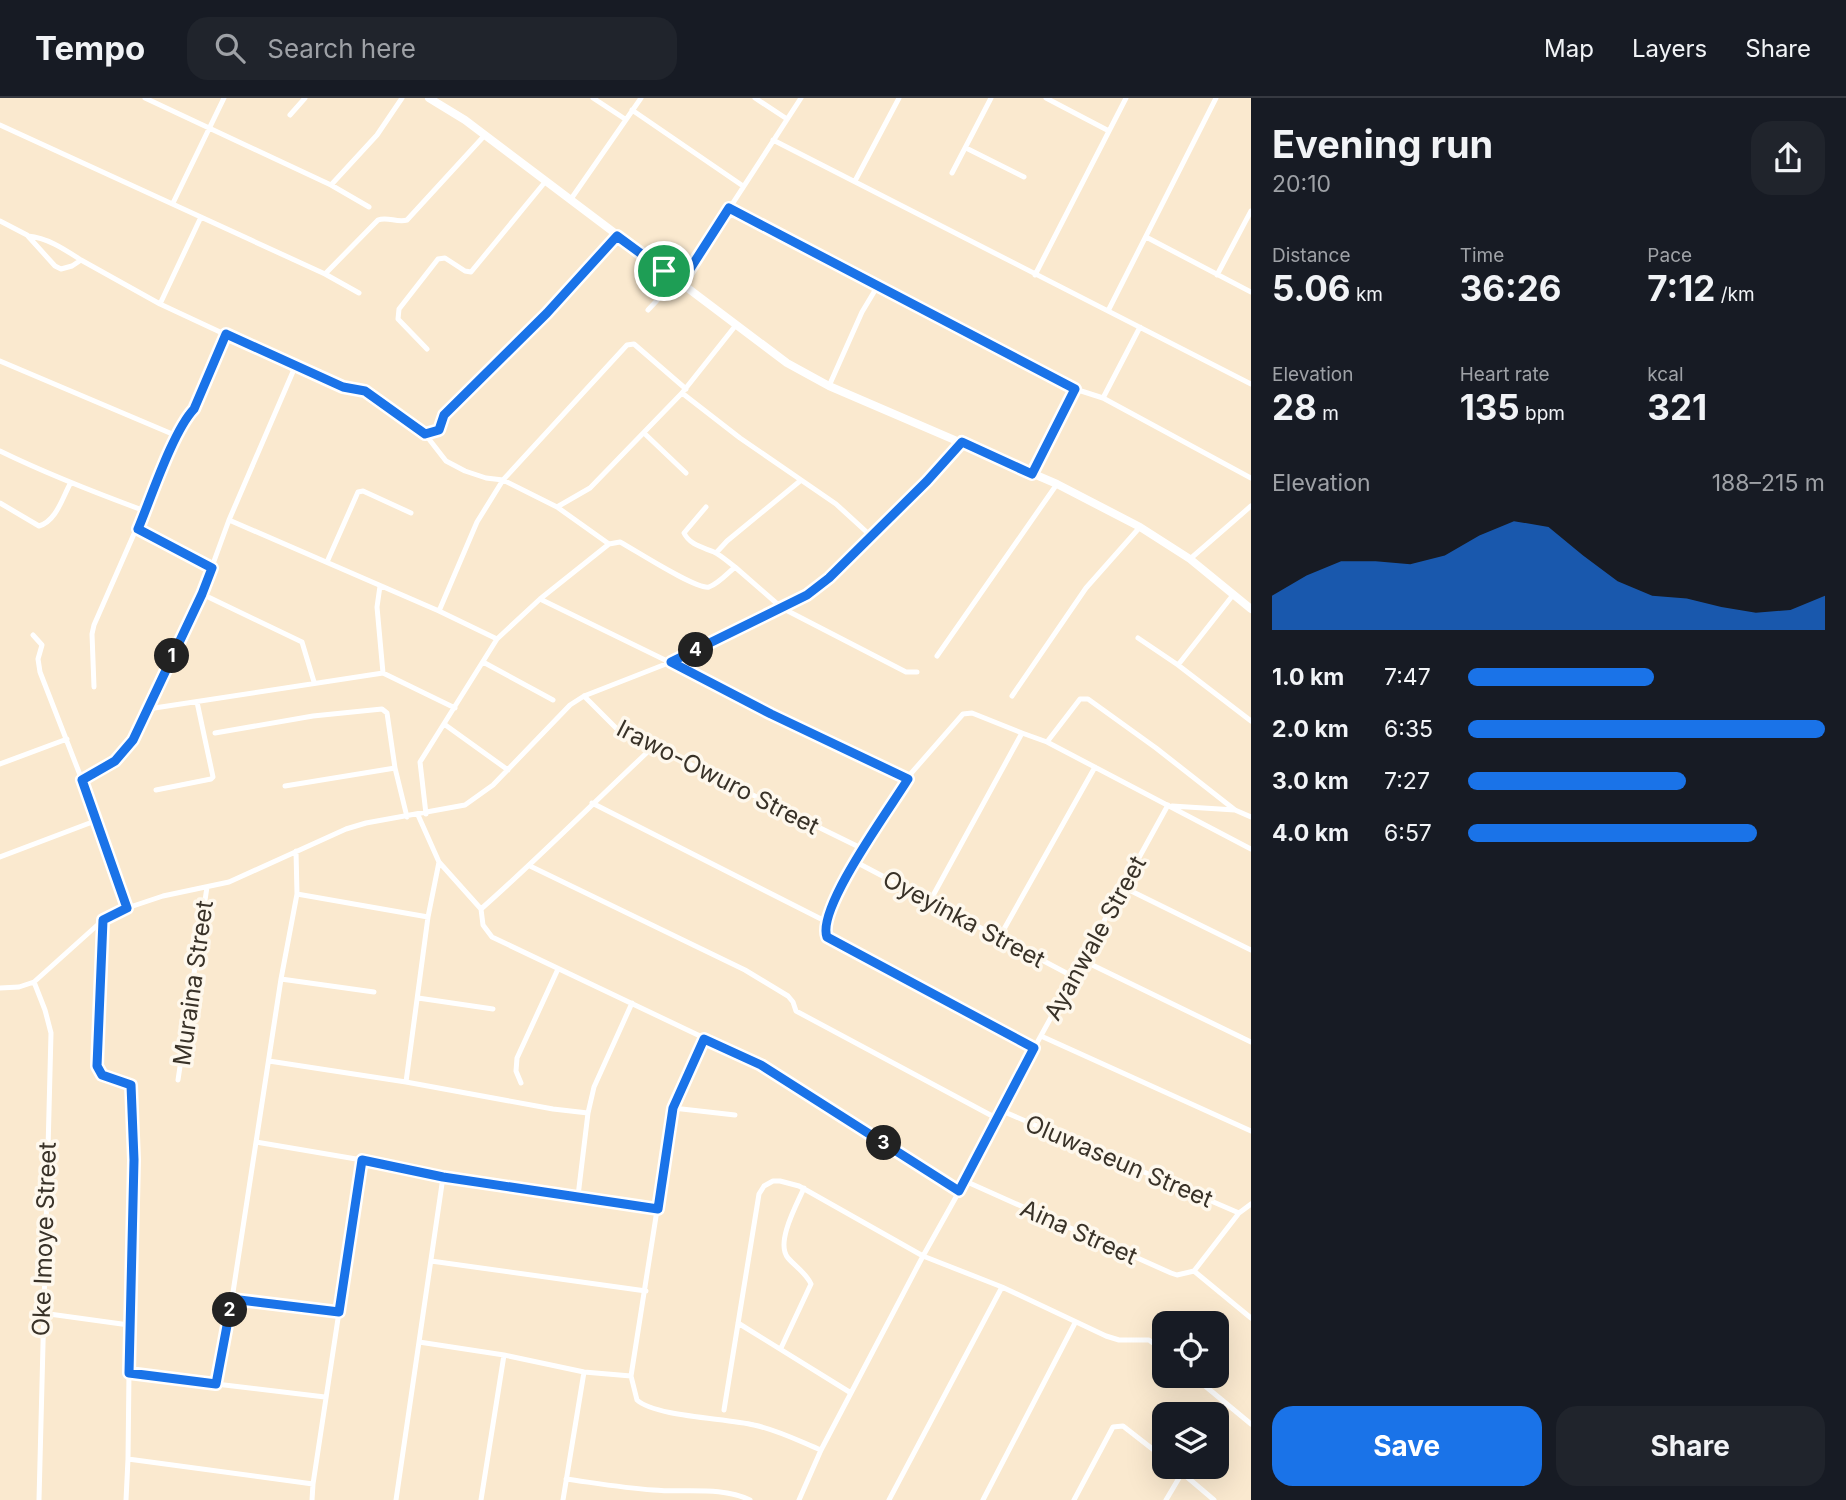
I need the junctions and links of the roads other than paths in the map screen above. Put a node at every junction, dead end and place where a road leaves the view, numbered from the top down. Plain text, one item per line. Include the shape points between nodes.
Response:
1 (145, 98) edge
2 (224, 98) edge
3 (304, 98) edge
4 (402, 98) edge
5 (429, 98) edge
6 (593, 98) edge
7 (641, 98) edge
8 (755, 98) edge
9 (801, 98) edge
10 (900, 98) edge
11 (991, 98) edge
12 (1046, 98) edge
13 (1126, 98) edge
14 (1216, 98) edge
15 (632, 110) junction
16 (290, 115) dead end
17 (625, 119) junction
18 (787, 119) junction
19 (0, 125) edge
20 (208, 128) junction
21 (1109, 131) junction
22 (485, 135) junction
23 (774, 140) junction
24 (966, 148) junction
25 (952, 173) dead end
26 (1024, 177) dead end
27 (855, 181) junction
28 (545, 182) junction
29 (331, 185) junction
30 (743, 187) junction
31 (571, 199) junction
32 (173, 203) junction
33 (369, 207) dead end
34 (729, 208) junction
35 (1251, 211) edge
36 (201, 216) junction
37 (0, 221) edge
38 (27, 236) junction
39 (617, 236) junction
40 (1146, 237) junction
41 (81, 260) junction
42 (325, 274) junction
43 (1035, 275) junction
44 (1217, 275) junction
45 (678, 281) junction
46 (877, 287) junction
47 (1251, 292) edge
48 (359, 293) dead end
49 (160, 304) junction
50 (648, 310) dead end
51 (1108, 311) junction
52 (736, 325) junction
53 (1140, 327) junction
54 (226, 334) junction
55 (427, 349) dead end
56 (0, 362) edge
57 (295, 367) junction
58 (1251, 384) edge
59 (829, 386) junction
60 (1075, 389) junction
61 (684, 391) junction
62 (1103, 398) junction
63 (644, 433) junction
64 (425, 434) junction
65 (177, 436) junction
66 (962, 442) junction
67 (0, 451) edge
68 (686, 473) dead end
69 (1032, 474) junction
70 (1251, 478) edge
71 (503, 480) junction
72 (800, 481) junction
73 (70, 484) junction
74 (1057, 484) junction
75 (0, 503) edge
76 (1251, 506) edge
77 (557, 507) junction
78 (706, 508) dead end
79 (145, 511) junction
80 (411, 513) dead end
81 (229, 520) junction
82 (1140, 527) junction
83 (138, 529) junction
84 (870, 536) junction
85 (609, 544) junction
86 (716, 553) junction
87 (1189, 559) junction
88 (327, 562) junction
89 (735, 566) junction
90 (212, 568) junction
91 (380, 586) junction
92 (202, 594) junction
93 (1233, 595) junction
94 (540, 599) junction
95 (782, 608) junction
96 (1251, 609) edge
97 (439, 611) junction
98 (33, 635) dead end
99 (1138, 638) dead end
100 (497, 639) junction
101 (937, 656) dead end
102 (482, 662) junction
103 (671, 662) junction
104 (1178, 665) junction
105 (917, 672) dead end
106 (383, 673) junction
107 (314, 682) junction
108 (94, 687) dead end
109 (583, 696) junction
110 (1012, 696) dead end
111 (553, 700) dead end
112 (197, 702) junction
113 (455, 708) junction
114 (148, 709) junction
115 (1251, 721) edge
116 (444, 724) junction
117 (215, 733) dead end
118 (1022, 733) junction
119 (67, 739) junction
120 (1047, 742) junction
121 (654, 746) junction
122 (0, 764) edge
123 (1096, 767) junction
124 (396, 768) junction
125 (508, 769) junction
126 (908, 779) junction
127 (82, 780) junction
128 (285, 786) dead end
129 (156, 790) dead end
130 (592, 803) junction
131 (1168, 805) junction
132 (1235, 810) junction
133 (426, 814) junction
134 (418, 815) junction
135 (407, 817) junction
136 (1251, 817) edge
137 (95, 821) junction
138 (860, 848) junction
139 (1251, 849) edge
140 (296, 851) junction
141 (0, 857) edge
142 (439, 862) junction
143 (854, 862) junction
144 (530, 866) junction
145 (207, 887) junction
146 (1123, 887) junction
147 (297, 894) junction
148 (930, 901) junction
149 (127, 908) junction
150 (481, 909) junction
151 (428, 917) junction
152 (103, 920) junction
153 (825, 922) junction
154 (999, 938) junction
155 (1251, 950) edge
156 (1083, 960) junction
157 (558, 969) junction
158 (1074, 976) junction
159 (281, 979) junction
160 (34, 982) junction
161 (0, 988) edge
162 (374, 992) dead end
163 (418, 998) junction
164 (632, 1003) junction
165 (494, 1009) dead end
166 (1041, 1036) junction
167 (704, 1039) junction
168 (1251, 1042) edge
169 (1034, 1048) junction
170 (269, 1061) junction
171 (178, 1080) dead end
172 (406, 1082) junction
173 (521, 1083) dead end
174 (673, 1108) junction
175 (1000, 1110) junction
176 (588, 1113) junction
177 (735, 1115) dead end
178 (996, 1118) junction
179 (1251, 1131) edge
180 (256, 1142) junction
181 (362, 1160) junction
182 (443, 1177) junction
183 (965, 1181) junction
184 (804, 1188) junction
185 (959, 1191) junction
186 (578, 1195) junction
187 (1250, 1207) edge
188 (658, 1209) junction
189 (1239, 1213) junction
190 (923, 1256) junction
191 (431, 1261) junction
192 (1194, 1271) junction
193 (1002, 1287) junction
194 (646, 1291) junction
195 (232, 1299) junction
196 (339, 1312) junction
197 (42, 1313) junction
198 (1251, 1318) edge
199 (738, 1323) junction
200 (1075, 1323) junction
201 (129, 1325) junction
202 (419, 1342) junction
203 (1152, 1342) edge
204 (781, 1348) junction
205 (503, 1355) junction
206 (584, 1372) junction
207 (129, 1373) junction
208 (631, 1376) junction
209 (216, 1384) junction
210 (1208, 1388) edge
211 (851, 1393) junction
212 (325, 1397) junction
213 (724, 1410) dead end
214 (1251, 1424) edge
215 (1152, 1449) edge
216 (821, 1450) junction
217 (128, 1459) junction
218 (566, 1479) junction
219 (1178, 1479) edge
220 (1189, 1479) edge
221 (313, 1484) junction
222 (652, 1490) junction
223 (38, 1500) edge
224 (127, 1500) edge
225 (312, 1500) edge
226 (396, 1500) edge
227 (481, 1500) edge
228 (563, 1500) edge
229 (650, 1500) edge
230 (750, 1500) edge
231 (799, 1500) edge
232 (889, 1500) edge
233 (983, 1500) edge
234 (1074, 1500) edge
235 (1166, 1500) edge
236 (1214, 1500) edge

1 - 20 street
2 - 20 street
3 - 16 street
4 - 29 street via 377,135
5 - 22 main road
6 - 17 street
7 - 15 street
8 - 18 street
9 - 18 street
10 - 27 street
11 - 24 street
12 - 21 street
13 - 21 street
14 - 40 street
15 - 17 street
15 - 30 street
17 - 31 street
18 - 23 street
19 - 32 street
20 - 29 street
20 - 32 street
21 - 43 street
22 - 28 main road
22 - 42 street via 407,220 381,218
23 - 27 street
23 - 30 street
24 - 25 street
24 - 26 street
27 - 43 street
28 - 31 main road
28 - 55 street via 471,272 438,259 399,309 398,319
29 - 33 street
30 - 34 street
31 - 39 main road
32 - 36 street
34 - 45 street
34 - 46 street
35 - 44 street
36 - 42 street
36 - 49 street
37 - 38 street
38 - 41 street via 63,247
38 - 41 street via 61,269
39 - 45 main road
39 - 64 street via 444,415 439,430
40 - 44 street
40 - 51 street
41 - 49 street
42 - 48 street
43 - 51 street
44 - 47 street
45 - 50 street
45 - 52 main road
46 - 59 street
46 - 60 street
49 - 54 street
51 - 53 street
52 - 59 main road via 787,363
52 - 61 street
53 - 58 street
53 - 62 street
54 - 57 street
54 - 65 street via 194,409
56 - 65 street
57 - 64 street via 365,391
57 - 81 street
59 - 66 main road
60 - 62 street
60 - 69 street
61 - 63 street
61 - 71 street via 629,344
61 - 72 street
62 - 70 street
63 - 68 street
63 - 77 street via 590,488
64 - 71 street via 446,461
65 - 79 street
66 - 69 main road
66 - 84 street
67 - 73 street
69 - 74 main road
71 - 77 street
71 - 97 street via 477,522
72 - 84 street via 836,504
72 - 86 street
73 - 75 street via 52,519 39,526
73 - 79 street
74 - 82 main road
74 - 101 street
76 - 87 street
77 - 85 street
78 - 86 street via 684,533 688,540
79 - 83 street
80 - 88 street via 358,492
81 - 88 street
81 - 90 street
82 - 87 main road
82 - 110 street via 1086,588
83 - 90 street
83 - 108 street via 94,625
84 - 95 street via 829,578
85 - 89 street via 620,542 702,587 712,586
85 - 94 street
86 - 89 street
87 - 93 main road
88 - 91 street
89 - 95 street
90 - 92 street
91 - 97 street
91 - 106 street via 377,607
92 - 107 street via 302,642
92 - 114 street
93 - 96 main road
93 - 104 street
94 - 100 street
94 - 103 street
95 - 103 street
95 - 105 street via 906,672
97 - 100 street
98 - 119 street via 42,645 38,665
99 - 104 street
100 - 102 street
102 - 111 street
102 - 113 street
103 - 109 street
103 - 126 street
104 - 115 street
106 - 107 street
106 - 113 street
107 - 112 street
109 - 121 street, Irawo-Owuro Street via 616,728
109 - 125 street
112 - 114 street
112 - 129 street via 212,777
113 - 116 street
114 - 127 street via 125,751
116 - 125 street
116 - 133 street via 418,765
117 - 124 street via 382,709 387,713
118 - 120 street
118 - 126 street via 972,713 963,714
118 - 148 street
119 - 122 street
119 - 127 street
120 - 123 street
120 - 132 street via 1080,699 1088,699
121 - 130 street
121 - 138 street, Irawo-Owuro Street
123 - 131 street
123 - 154 street
124 - 128 street
124 - 135 street
125 - 133 street via 466,805
126 - 138 street
127 - 137 street
130 - 144 street
130 - 153 street
131 - 132 street
131 - 139 street
131 - 146 street, Ayanwale Street
132 - 136 street
133 - 134 street
134 - 135 street
134 - 142 street
135 - 140 street via 346,829
137 - 141 street
137 - 149 street
138 - 143 street
140 - 145 street via 229,882
140 - 147 street
142 - 150 street
142 - 151 street
143 - 148 street, Oyeyinka Street
143 - 153 street
144 - 150 street
144 - 178 street via 745,970 788,996 796,1011
145 - 149 street
145 - 171 street, Muraina Street
146 - 155 street
146 - 156 street, Ayanwale Street
147 - 151 street
147 - 159 street
148 - 154 street, Oyeyinka Street
149 - 152 street
150 - 157 street via 483,925 492,937
151 - 163 street
152 - 160 street
152 - 201 street via 97,1066 102,1075 131,1085 134,1160
153 - 169 street via 827,937
154 - 158 street, Oyeyinka Street
156 - 158 street, Ayanwale Street
156 - 168 street
157 - 164 street
157 - 173 street via 517,1058
158 - 166 street, Ayanwale Street
159 - 162 street
159 - 170 street
160 - 161 street
160 - 197 street, Oke Imoye Street via 51,1033
163 - 165 street
163 - 172 street
164 - 167 street
164 - 176 street via 594,1087
166 - 169 street, Ayanwale Street
166 - 179 street
167 - 174 street
167 - 185 street via 761,1065
169 - 175 street, Ayanwale Street
170 - 172 street
170 - 180 street
172 - 176 street
174 - 177 street
174 - 188 street
175 - 178 street, Ayanwale Street
175 - 189 street, Oluwaseun Street
176 - 186 street
178 - 183 street, Ayanwale Street
180 - 181 street
180 - 195 street
181 - 182 street
181 - 196 street
182 - 186 street
182 - 191 street
183 - 185 street, Ayanwale Street
183 - 192 street, Aina Street via 1171,1273
184 - 190 street
184 - 199 street via 773,1181 759,1194
184 - 204 street via 787,1224 783,1250 811,1284
185 - 190 street, Ayanwale Street
186 - 188 street
187 - 189 street
188 - 194 street
189 - 192 street
190 - 193 street
190 - 211 street, Ayanwale Street
191 - 194 street
191 - 202 street
192 - 198 street
193 - 200 street
193 - 232 street
194 - 208 street
195 - 196 street
195 - 209 street
196 - 212 street
197 - 201 street
197 - 223 street, Oke Imoye Street
199 - 204 street
199 - 213 street
200 - 203 street via 1119,1339
200 - 233 street
201 - 207 street
202 - 205 street
202 - 226 street
204 - 211 street
205 - 206 street
205 - 227 street
206 - 208 street
206 - 218 street
207 - 209 street
207 - 217 street
208 - 216 street via 637,1400 648,1406 756,1425
209 - 212 street
210 - 214 street
211 - 216 street, Ayanwale Street
212 - 221 street
215 - 234 street via 1123,1426 1113,1427
216 - 231 street, Ayanwale Street
217 - 221 street
217 - 224 street
218 - 222 street
218 - 228 street
219 - 235 street
220 - 236 street
221 - 225 street
222 - 229 street
222 - 230 street via 734,1492

